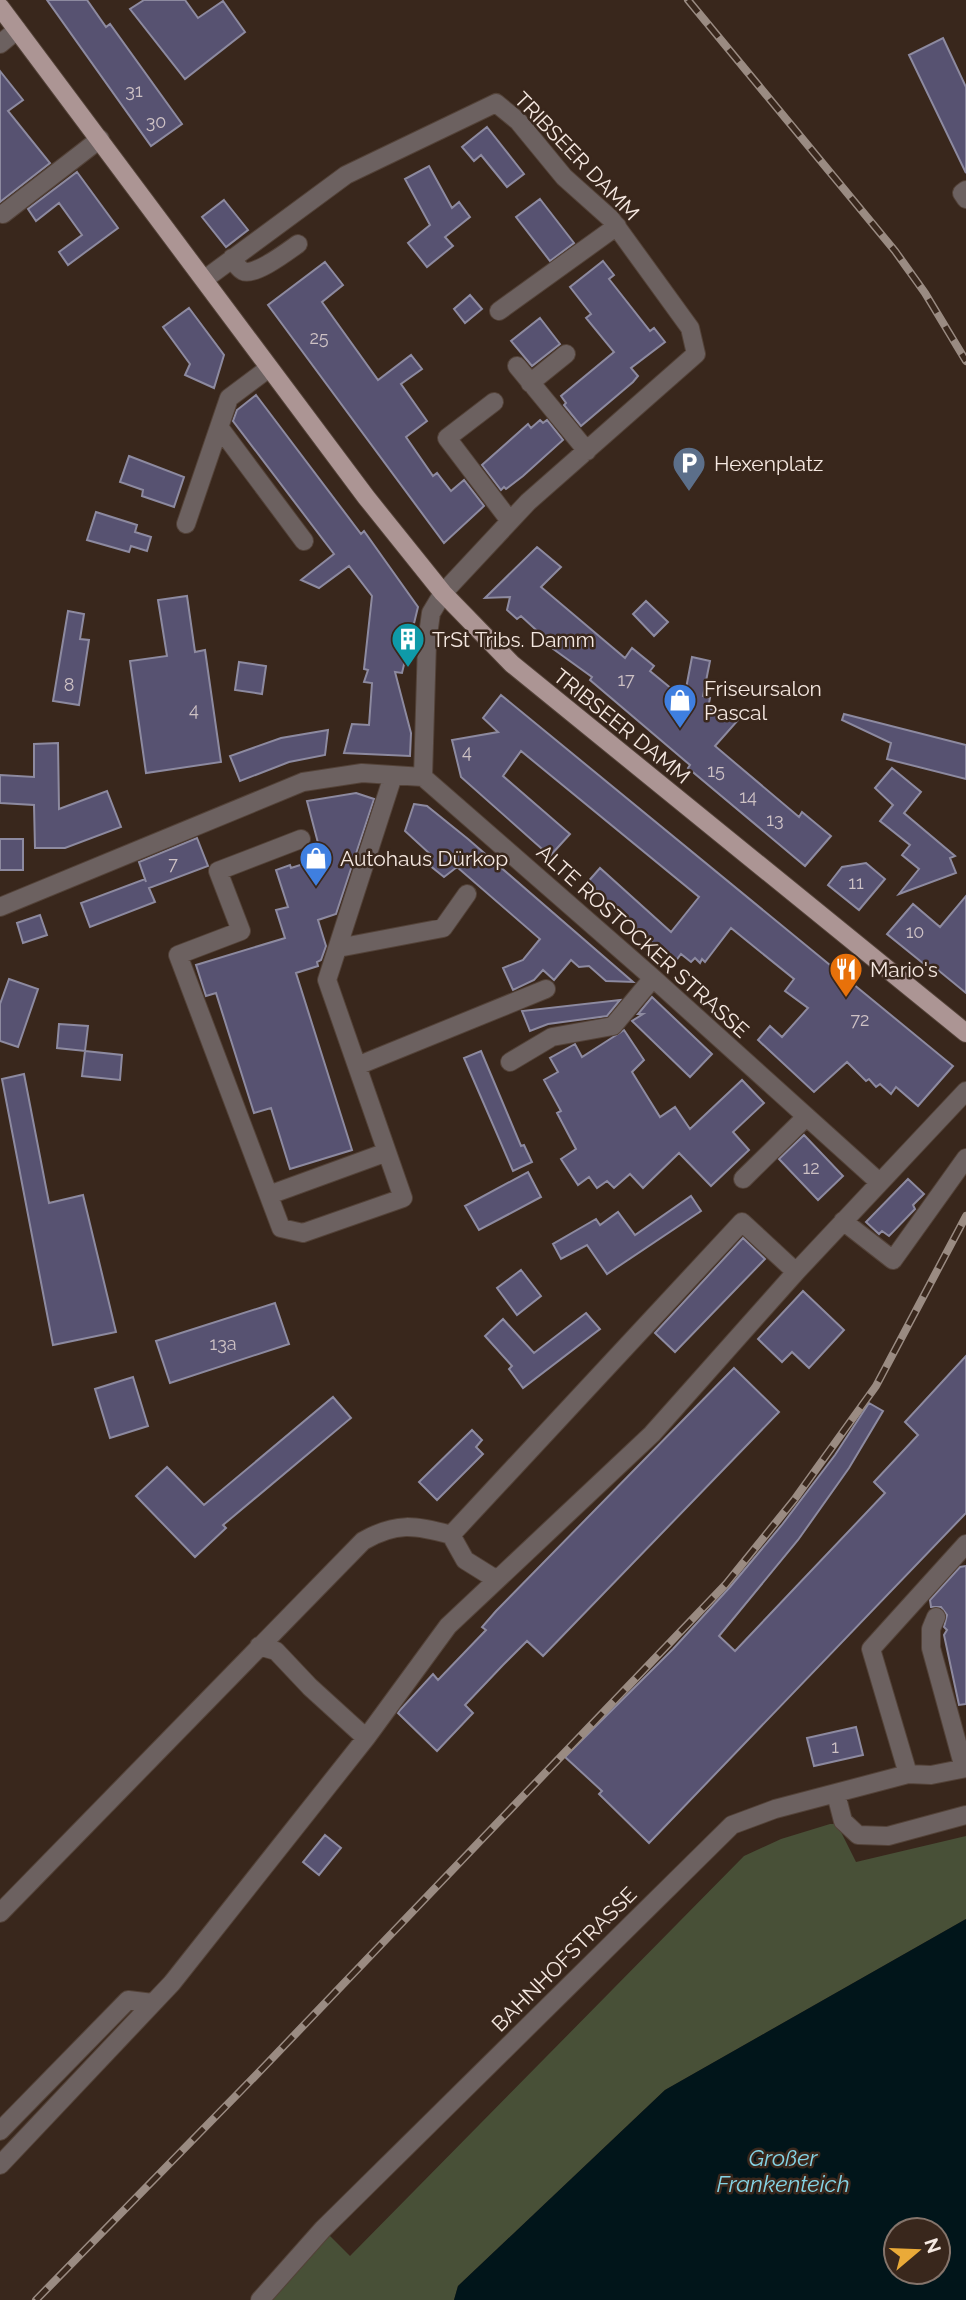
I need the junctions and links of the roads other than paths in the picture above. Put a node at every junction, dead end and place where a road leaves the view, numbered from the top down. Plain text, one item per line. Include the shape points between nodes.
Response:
1 (0, 7) edge
2 (18, 30) junction
3 (0, 44) edge
4 (100, 139) junction
5 (3, 214) dead end
6 (617, 226) junction
7 (298, 244) dead end
8 (232, 258) junction
9 (205, 279) junction
10 (499, 311) dead end
11 (566, 354) dead end
12 (517, 366) dead end
13 (269, 368) junction
14 (530, 383) junction
15 (494, 402) dead end
16 (219, 427) junction
17 (587, 452) junction
18 (510, 521) junction
19 (186, 524) dead end
20 (304, 541) dead end
21 (449, 586) junction
22 (393, 776) junction
23 (423, 777) junction
24 (301, 839) dead end
25 (467, 894) dead end
26 (0, 907) edge
27 (338, 948) junction
28 (653, 978) junction
29 (904, 983) junction
30 (546, 989) dead end
31 (966, 1033) edge
32 (966, 1048) edge
33 (510, 1062) dead end
34 (357, 1066) junction
35 (966, 1091) edge
36 (806, 1117) junction
37 (387, 1152) junction
38 (966, 1158) edge
39 (743, 1179) dead end
40 (879, 1182) junction
41 (269, 1195) junction
42 (843, 1221) junction
43 (796, 1272) junction
44 (451, 1535) junction
45 (966, 1544) edge
46 (497, 1580) junction
47 (936, 1617) dead end
48 (259, 1646) junction
49 (366, 1738) junction
50 (965, 1768) edge
51 (908, 1774) junction
52 (836, 1794) junction
53 (966, 1815) edge
54 (0, 1913) edge
55 (153, 2003) junction
56 (0, 2130) edge
57 (0, 2165) edge
58 (260, 2300) edge

1 - 2 main road, TRIBSEER DAMM
2 - 3 street
2 - 4 main road, TRIBSEER DAMM
4 - 5 street
4 - 9 main road, TRIBSEER DAMM
6 - 8 street, TRIBSEER DAMM via 496,103 346,175
6 - 10 street
6 - 17 street, TRIBSEER DAMM via 690,328 696,354
7 - 8 street via 249,273
8 - 9 street, TRIBSEER DAMM
9 - 13 main road, TRIBSEER DAMM
11 - 14 street
12 - 14 street
13 - 16 street via 229,398
13 - 21 main road, TRIBSEER DAMM via 366,497
14 - 17 street
15 - 18 street via 447,438
16 - 19 street
16 - 20 street
17 - 18 street, TRIBSEER DAMM
18 - 21 street, TRIBSEER DAMM
21 - 23 street via 431,613
21 - 29 main road, TRIBSEER DAMM via 512,664
22 - 23 street
22 - 26 street via 362,774 303,782
22 - 27 street
23 - 28 street, ALTE ROSTOCKER STRASSE
24 - 41 street via 218,871 241,931 178,955
25 - 27 street via 443,928
27 - 34 street via 327,980
28 - 33 street via 613,1026 552,1037
28 - 36 street, ALTE ROSTOCKER STRASSE
29 - 31 main road, TRIBSEER DAMM
29 - 32 main road, TRIBSEER DAMM
30 - 34 street
34 - 37 street
35 - 40 street
36 - 39 street
36 - 40 street, ALTE ROSTOCKER STRASSE
37 - 41 street
37 - 41 street via 403,1198 303,1233 281,1228
38 - 42 street via 893,1260
40 - 42 street
42 - 43 street
43 - 44 street via 742,1222
43 - 46 street via 652,1434
44 - 46 street via 465,1560
44 - 48 street via 398,1525 380,1531 363,1541
45 - 51 street via 871,1649
46 - 49 street via 448,1626
47 - 50 street via 931,1648
48 - 49 street via 276,1651
48 - 54 street
49 - 55 street
50 - 51 street, BAHNHOFSTRASSE
51 - 52 street, BAHNHOFSTRASSE
52 - 53 street via 843,1821 858,1835 888,1836
52 - 58 street, BAHNHOFSTRASSE via 732,1825 323,2230
55 - 56 street via 128,2000
55 - 57 street

